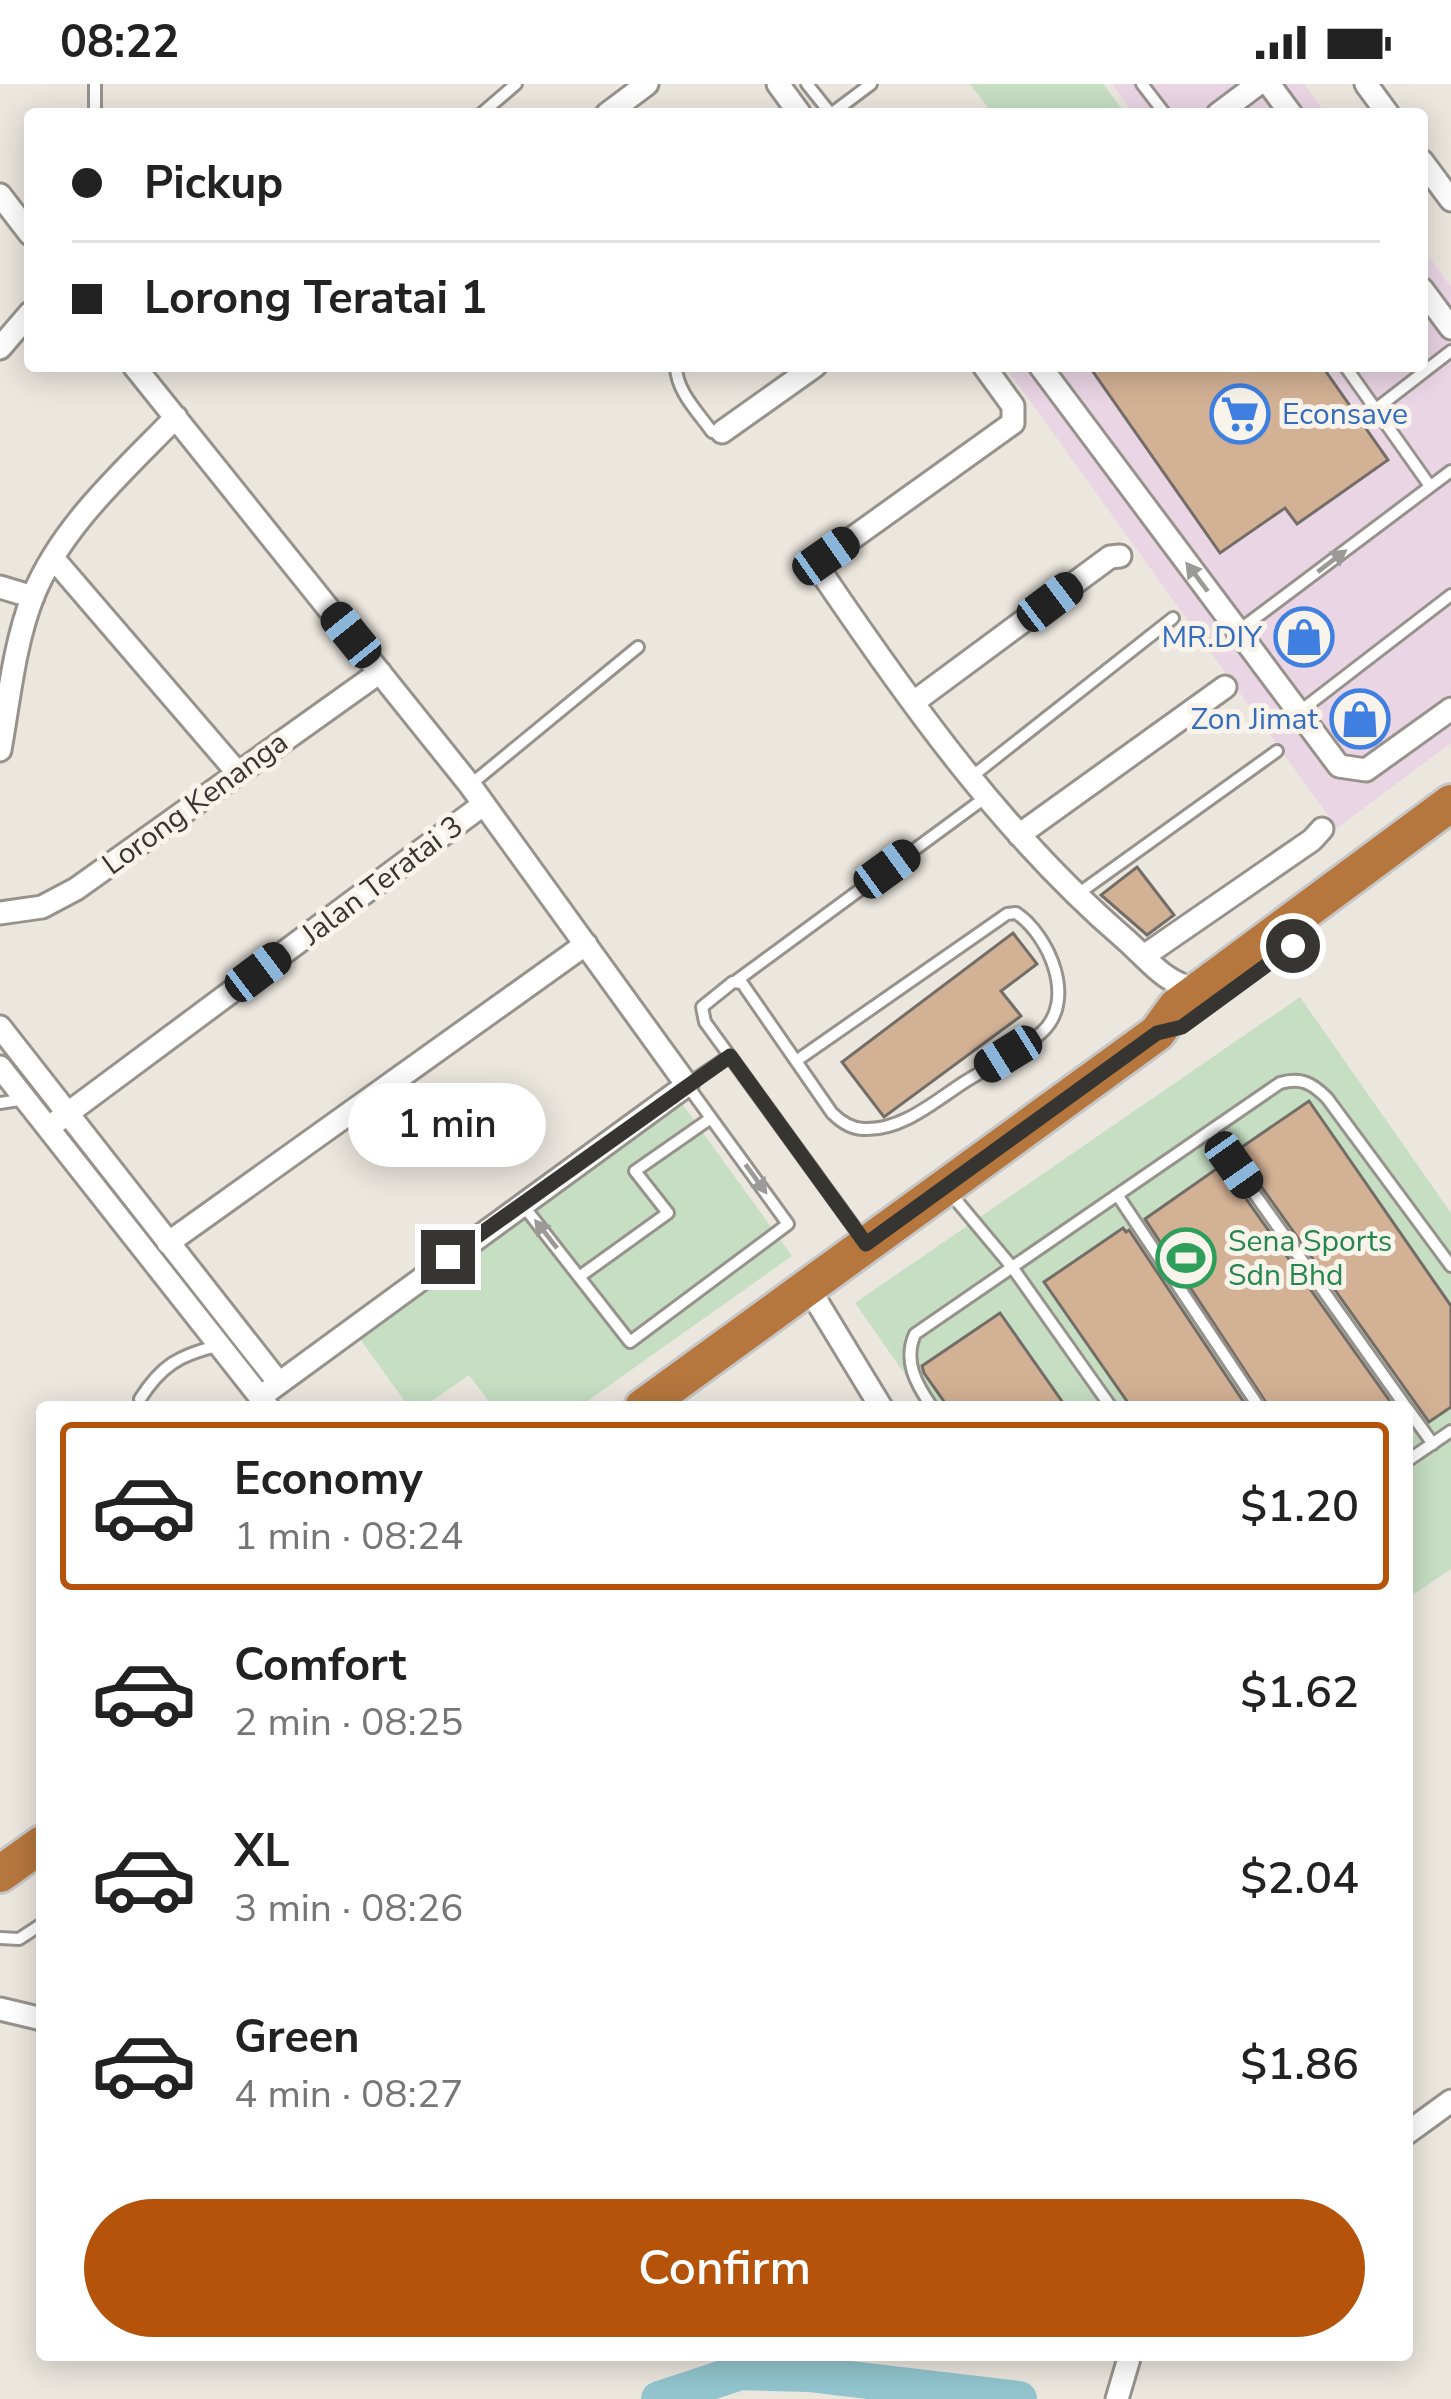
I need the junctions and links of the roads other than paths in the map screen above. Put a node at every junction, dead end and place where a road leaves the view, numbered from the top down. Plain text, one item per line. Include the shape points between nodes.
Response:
1 (516, 84) edge
2 (647, 84) edge
3 (807, 84) edge
4 (871, 84) edge
5 (1142, 84) edge
6 (1258, 84) edge
7 (488, 108) edge
8 (615, 108) edge
9 (826, 108) edge
10 (839, 108) edge
11 (1160, 108) edge
12 (1226, 108) edge
13 (1428, 169) edge
14 (0, 195) edge
15 (1451, 200) edge
16 (24, 226) edge
17 (1428, 297) edge
18 (24, 320) edge
19 (1451, 328) edge
20 (0, 348) edge
21 (139, 372) edge
22 (676, 372) edge
23 (807, 372) edge
24 (988, 372) edge
25 (1044, 372) edge
26 (1350, 372) edge
27 (1419, 372) edge
28 (1376, 409) junction
29 (176, 417) junction
30 (722, 432) joint
31 (1451, 471) edge
32 (1430, 486) junction
33 (1120, 556) dead end
34 (53, 558) junction
35 (0, 587) edge
36 (1451, 595) edge
37 (32, 597) junction
38 (1173, 619) dead end
39 (1238, 632) junction
40 (638, 647) dead end
41 (380, 672) junction
42 (1226, 687) dead end
43 (914, 702) junction
44 (1451, 710) edge
45 (1299, 712) junction
46 (0, 749) edge
47 (1277, 751) dead end
48 (238, 772) junction
49 (970, 778) junction
50 (470, 785) junction
51 (986, 796) junction
52 (1451, 803) edge
53 (484, 804) junction
54 (1322, 829) dead end
55 (1451, 831) edge
56 (1019, 835) junction
57 (1076, 896) junction
58 (0, 913) edge
59 (586, 944) junction
60 (1144, 956) junction
61 (736, 981) junction
62 (1176, 1003) junction
63 (0, 1027) edge
64 (730, 1056) junction
65 (796, 1061) junction
66 (0, 1067) edge
67 (687, 1085) junction
68 (25, 1099) junction
69 (0, 1103) edge
70 (69, 1112) junction
71 (711, 1118) junction
72 (48, 1128) junction
73 (1210, 1131) junction
74 (945, 1187) junction
75 (1118, 1196) junction
76 (522, 1204) junction
77 (169, 1243) junction
78 (866, 1244) junction
79 (1451, 1266) edge
80 (1012, 1267) junction
81 (579, 1277) junction
82 (808, 1287) junction
83 (220, 1345) junction
84 (140, 1399) dead end
85 (263, 1399) edge
86 (651, 1401) edge
87 (877, 1401) edge
88 (928, 1401) edge
89 (1107, 1401) edge
90 (1255, 1401) edge
91 (1403, 1401) edge
92 (1413, 1416) edge
93 (1451, 1431) edge
94 (1432, 1444) junction
95 (1413, 1457) edge
96 (36, 1848) edge
97 (0, 1874) edge
98 (36, 1928) edge
99 (0, 1938) edge
100 (0, 2008) edge
101 (36, 2017) edge
102 (1451, 2101) edge
103 (1413, 2129) edge
104 (1128, 2361) edge
105 (1117, 2397) edge

1 - 7 lane
2 - 8 street
3 - 9 lane
4 - 10 lane
5 - 11 lane
6 - 12 street
13 - 15 street
14 - 16 street
17 - 19 street
18 - 20 street
21 - 29 street
22 - 30 lane via 686,398 712,432
23 - 30 street
24 - 43 street via 1016,413 1009,427 820,567
39 -> 25 street
26 - 28 lane
27 - 28 lane
28 - 32 lane
29 - 34 street via 93,503
29 - 41 street
31 - 32 lane
39 -> 32 lane
33 - 43 street
34 - 37 street
34 - 48 street
35 - 37 street
36 - 45 lane
37 - 46 street
38 - 49 lane
39 - 45 street
40 - 50 lane
41 - 48 street, Lorong Kenanga
41 - 50 street
42 - 56 street
43 - 49 street
44 - 45 street via 1360,771 1340,766
47 - 57 lane
48 - 58 street, Lorong Kenanga via 61,898
49 - 51 street
50 - 53 street
51 - 56 street
51 - 61 lane
52 - 62 highway
53 - 59 street
53 - 70 street, Jalan Teratai 3
54 - 60 street
55 - 62 highway via 1182,1027
56 - 57 street
57 - 60 street
59 - 67 street
59 - 77 street
60 - 62 street
61 - 64 lane via 701,1010
61 - 65 lane
62 - 74 highway
63 - 70 street
64 - 67 lane
64 - 78 lane
65 - 65 lane via 840,1121 864,1130 894,1125 1041,1034 1055,1004 1054,958 1026,919 1007,914
66 - 68 street
67 - 71 lane
67 - 76 street
68 - 69 lane
68 - 72 street
70 - 72 street, Jalan Teratai 3
70 - 77 street
71 - 81 lane via 635,1171 668,1213
71 -> 81 lane via 788,1224 630,1342
72 - 83 street
73 - 75 lane
73 - 79 lane via 1280,1083 1315,1086
73 - 91 lane
74 - 78 highway
74 - 80 lane
75 - 80 lane
75 - 90 lane
81 -> 76 lane
76 - 85 street
77 - 85 street
78 - 82 highway
80 - 88 lane via 915,1334 910,1360
80 - 89 lane
82 - 86 highway
82 - 87 street
83 - 84 lane via 171,1360
83 - 85 street
92 - 94 lane
93 - 94 lane
94 - 95 lane
96 - 97 highway
98 - 99 lane via 19,1939
100 - 101 street
102 - 103 street
104 - 105 street

